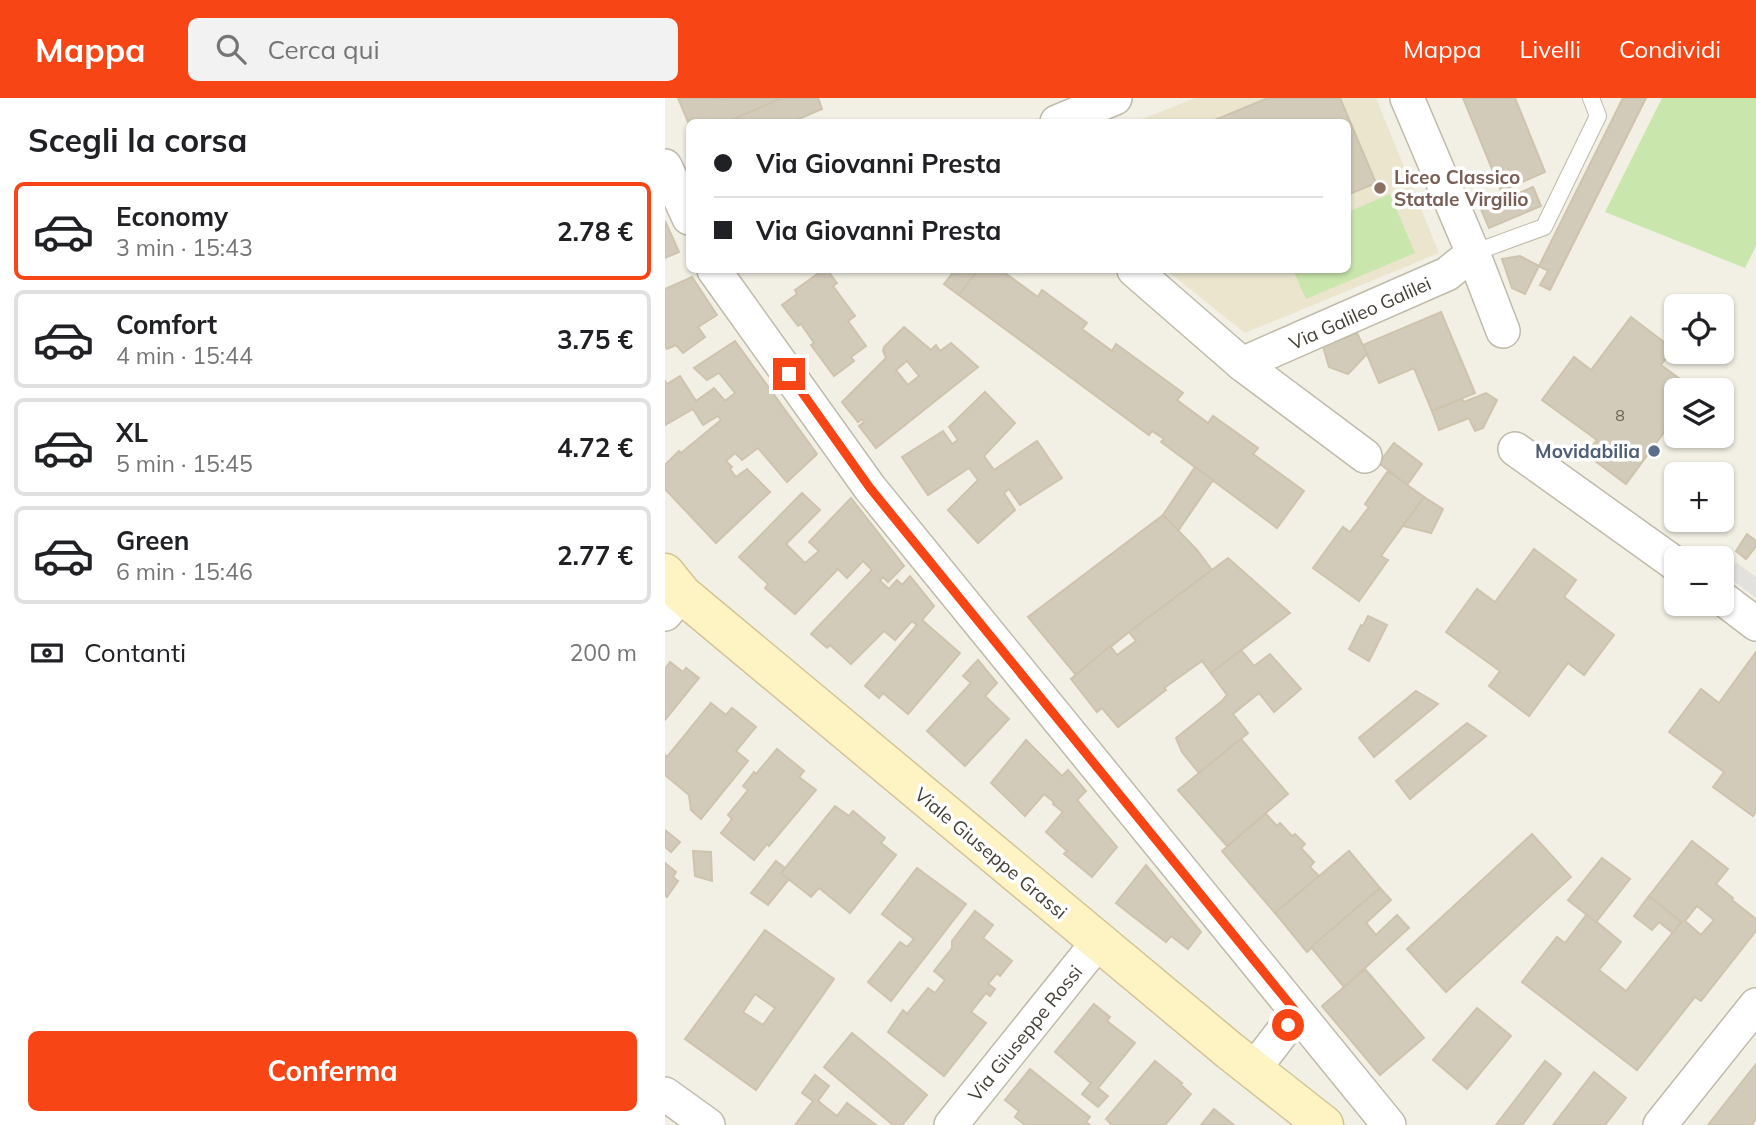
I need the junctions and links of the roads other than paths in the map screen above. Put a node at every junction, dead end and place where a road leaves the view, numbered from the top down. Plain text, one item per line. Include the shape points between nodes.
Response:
1 (1115, 98) edge
2 (1407, 98) edge
3 (1591, 98) edge
4 (1064, 119) edge
5 (665, 166) edge
6 (686, 212) edge
7 (1473, 253) junction
8 (716, 273) edge
9 (1137, 273) edge
10 (1503, 331) dead end
11 (1242, 364) junction
12 (1515, 449) dead end
13 (1365, 456) dead end
14 (1664, 556) edge
15 (671, 594) edge
16 (1734, 607) edge
17 (1756, 624) edge
18 (1098, 942) junction
19 (1756, 1004) edge
20 (1297, 1013) junction
21 (1253, 1070) junction
22 (665, 1094) edge
23 (708, 1125) edge
24 (951, 1125) edge
25 (1324, 1125) edge
26 (1389, 1125) edge
27 (1660, 1125) edge

1 - 4 street
2 - 7 street
3 - 7 lane via 1598,116 1544,227
5 - 6 street
7 - 10 street
7 - 11 street, Via Galileo Galilei via 1447,274
8 - 20 street via 870,488
9 - 11 street
11 - 13 street
12 - 14 street
15 - 18 main road, Viale Giuseppe Grassi
16 - 17 street
18 - 21 main road, Viale Giuseppe Grassi
18 - 24 street, Via Giuseppe Rossi
19 - 27 street
20 - 21 street
20 - 26 street
21 - 25 main road, Viale Giuseppe Grassi
22 - 23 street

